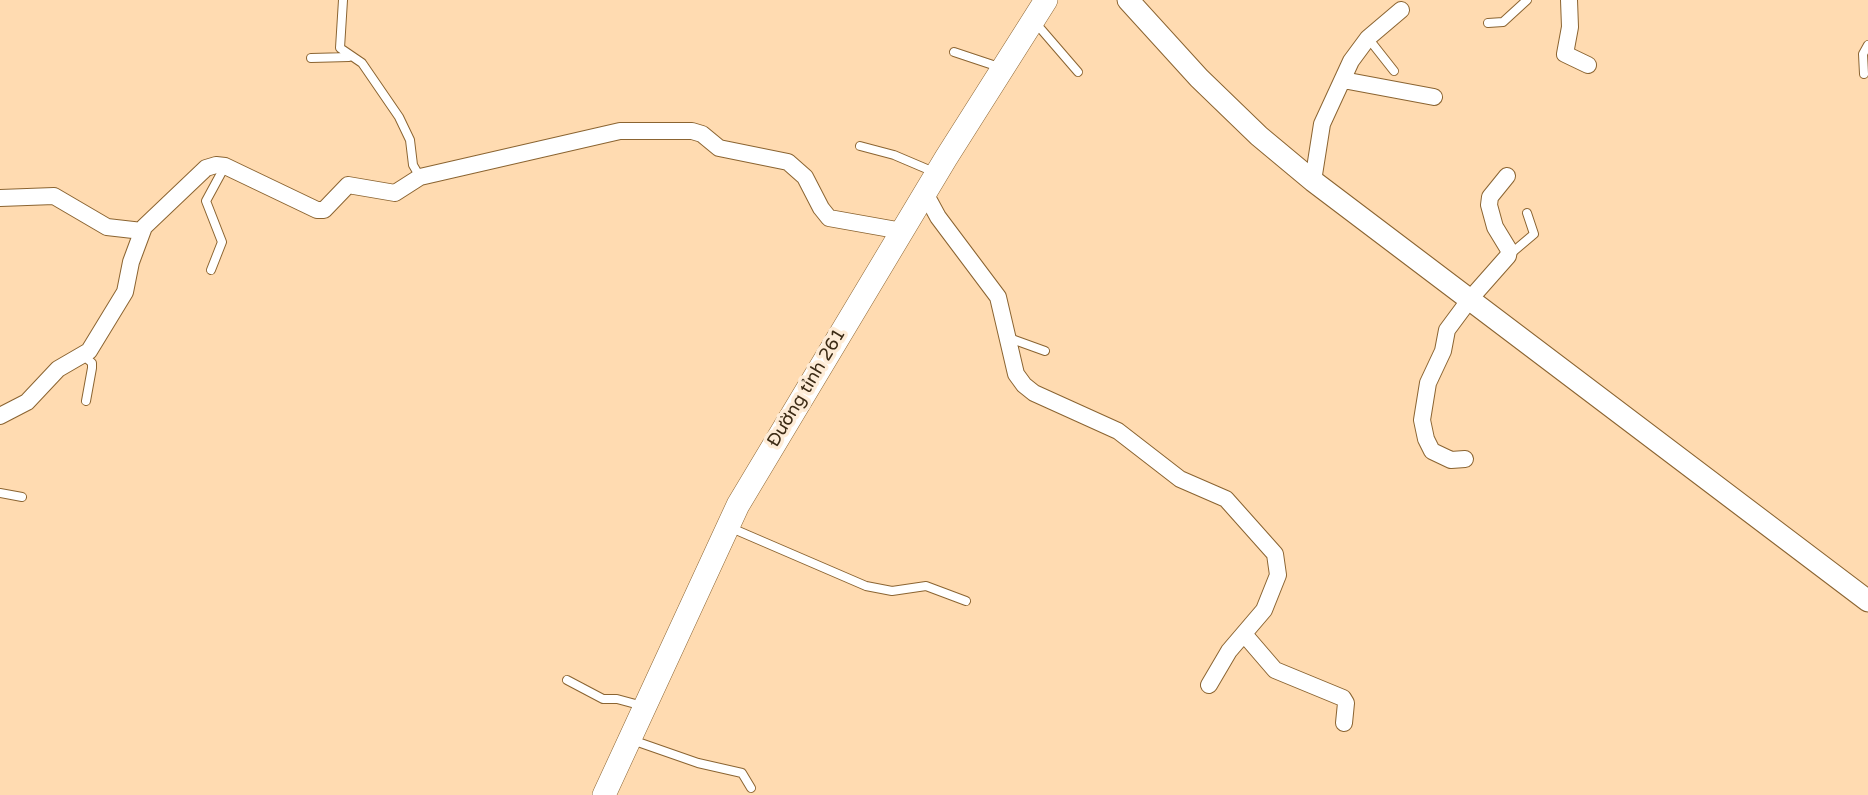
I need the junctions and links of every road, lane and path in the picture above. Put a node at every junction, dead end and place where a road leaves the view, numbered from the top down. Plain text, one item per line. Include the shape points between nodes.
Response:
1 (344, 0) edge
2 (1046, 0) edge
3 (1128, 0) edge
4 (1527, 0) edge
5 (1569, 0) edge
6 (1401, 10) dead end
7 (1034, 20) junction
8 (1488, 23) dead end
9 (1368, 38) junction
10 (1868, 45) edge
11 (954, 52) dead end
12 (349, 57) junction
13 (311, 58) dead end
14 (1588, 65) dead end
15 (1002, 68) junction
16 (1394, 71) dead end
17 (1078, 72) dead end
18 (1864, 74) dead end
19 (1343, 80) junction
20 (1434, 97) dead end
21 (860, 146) dead end
22 (225, 166) junction
23 (1507, 176) dead end
24 (420, 177) junction
25 (1313, 181) junction
26 (931, 183) junction
27 (0, 198) edge
28 (1527, 213) dead end
29 (142, 231) junction
30 (902, 231) junction
31 (1508, 256) junction
32 (211, 270) dead end
33 (1470, 299) junction
34 (1009, 338) junction
35 (1045, 351) dead end
36 (84, 356) junction
37 (86, 401) dead end
38 (0, 416) edge
39 (1465, 459) dead end
40 (0, 493) edge
41 (22, 497) dead end
42 (726, 526) junction
43 (966, 601) dead end
44 (1868, 601) edge
45 (1244, 634) junction
46 (567, 680) dead end
47 (1209, 685) dead end
48 (643, 706) junction
49 (1344, 723) dead end
50 (629, 738) junction
51 (751, 788) dead end
52 (604, 795) edge

1 - 12 lane via 340,45
2 - 7 main road, Đường tỉnh 261
3 - 25 street via 1199,78
4 - 8 lane via 1503,22
5 - 14 street via 1565,54
6 - 9 street
7 - 15 main road, Đường tỉnh 261
7 - 17 lane
9 - 16 lane
9 - 19 street
10 - 18 lane via 1863,54
11 - 15 lane
12 - 13 lane
12 - 24 lane via 362,63 399,117
15 - 26 main road, Đường tỉnh 261
19 - 20 street
19 - 25 street via 1322,124
21 - 26 lane via 894,155
22 - 24 street via 317,210 329,206 348,185 395,193
22 - 29 street via 206,168
22 - 32 lane via 206,201 222,242
23 - 31 street via 1489,205
24 - 30 street via 620,131 692,131 719,148 788,162 805,177 830,218
25 - 33 street
26 - 30 main road, Đường tỉnh 261
26 - 34 street via 938,217 998,297
27 - 29 street via 54,196 107,227
28 - 31 lane via 1534,234
29 - 36 street via 125,292
30 - 42 main road, Đường tỉnh 261
31 - 33 street
33 - 39 street via 1447,330 1428,383 1422,419 1432,451 1451,460
33 - 44 street
34 - 35 lane
34 - 45 street via 1024,385 1118,430 1180,479 1226,499 1275,554 1278,575 1264,610
36 - 37 lane via 92,363
36 - 38 street via 62,365 34,397
40 - 41 lane
42 - 43 lane via 866,586 892,591 926,586
42 - 48 main road, Đường tỉnh 261
45 - 47 street
45 - 49 street via 1275,670 1343,698
46 - 48 lane via 603,699
48 - 50 main road, Đường tỉnh 261
50 - 51 lane via 742,773
50 - 52 main road, Đường tỉnh 261

